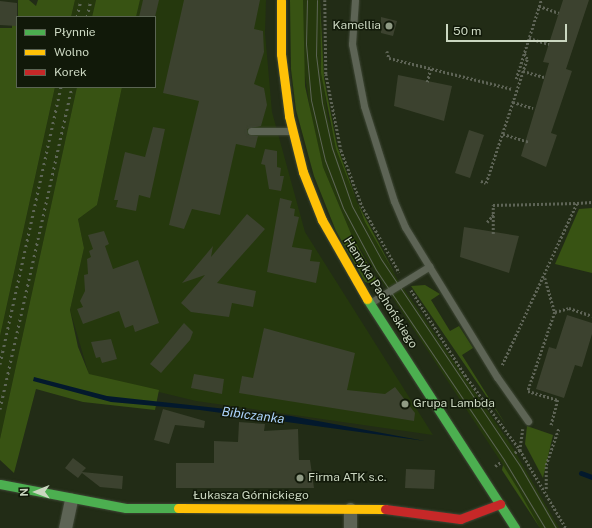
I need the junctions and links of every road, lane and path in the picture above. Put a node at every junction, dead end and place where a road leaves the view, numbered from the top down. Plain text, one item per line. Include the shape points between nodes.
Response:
1 (281, 0) edge
2 (325, 0) edge
3 (355, 0) edge
4 (541, 0) edge
5 (539, 6) junction
6 (559, 13) dead end
7 (529, 38) junction
8 (549, 44) dead end
9 (387, 51) dead end
10 (524, 53) junction
11 (432, 67) junction
12 (523, 71) junction
13 (544, 77) dead end
14 (516, 79) dead end
15 (427, 82) dead end
16 (512, 89) dead end
17 (513, 102) junction
18 (534, 108) dead end
19 (251, 131) dead end
20 (292, 131) junction
21 (502, 134) junction
22 (529, 142) dead end
23 (481, 181) dead end
24 (592, 202) edge
25 (577, 203) junction
26 (494, 213) junction
27 (487, 222) dead end
28 (493, 234) dead end
29 (430, 266) junction
30 (400, 273) dead end
31 (544, 277) junction
32 (409, 287) dead end
33 (418, 301) junction
34 (370, 303) junction
35 (414, 304) dead end
36 (555, 312) junction
37 (592, 316) edge
38 (496, 377) junction
39 (527, 420) joint
40 (551, 426) dead end
41 (559, 428) dead end
42 (520, 450) junction
43 (514, 453) dead end
44 (0, 484) edge
45 (546, 491) junction
46 (71, 500) junction
47 (500, 504) junction
48 (350, 509) junction
49 (65, 528) edge
50 (350, 528) edge
51 (516, 528) edge
52 (566, 528) edge

1 - 20 street, Henryka Pachońskiego via 282,64
2 - 30 path via 326,74 341,150 369,221
3 - 29 lane via 352,44 379,162 406,227
4 - 5 path
5 - 6 path
5 - 7 path
7 - 8 path
7 - 10 path
9 - 11 path via 389,58
10 - 12 path via 527,59
10 - 14 path
11 - 15 path
11 - 16 path
12 - 13 path
12 - 17 path
17 - 18 path
17 - 21 path
19 - 20 lane
20 - 34 street, Henryka Pachońskiego via 322,220
21 - 22 path
21 - 23 path via 486,183
24 - 25 path
25 - 26 path via 493,205
25 - 31 path
26 - 27 path
26 - 28 path
29 - 34 lane
29 - 38 lane
31 - 36 path
31 - 38 path
32 - 33 path
33 - 35 path
33 - 42 path via 464,374
34 - 47 street, Henryka Pachońskiego
36 - 37 path via 569,308
36 - 40 path via 528,391 558,400
38 - 39 lane
39 - 42 path
41 - 45 path via 545,468
42 - 43 path
42 - 45 path
44 - 46 street, Łukasza Górnickiego
45 - 52 path
46 - 48 street, Łukasza Górnickiego via 126,508
46 - 49 street
47 - 48 street, Łukasza Górnickiego via 460,519 390,510
47 - 51 street, Henryka Pachońskiego
48 - 50 street

